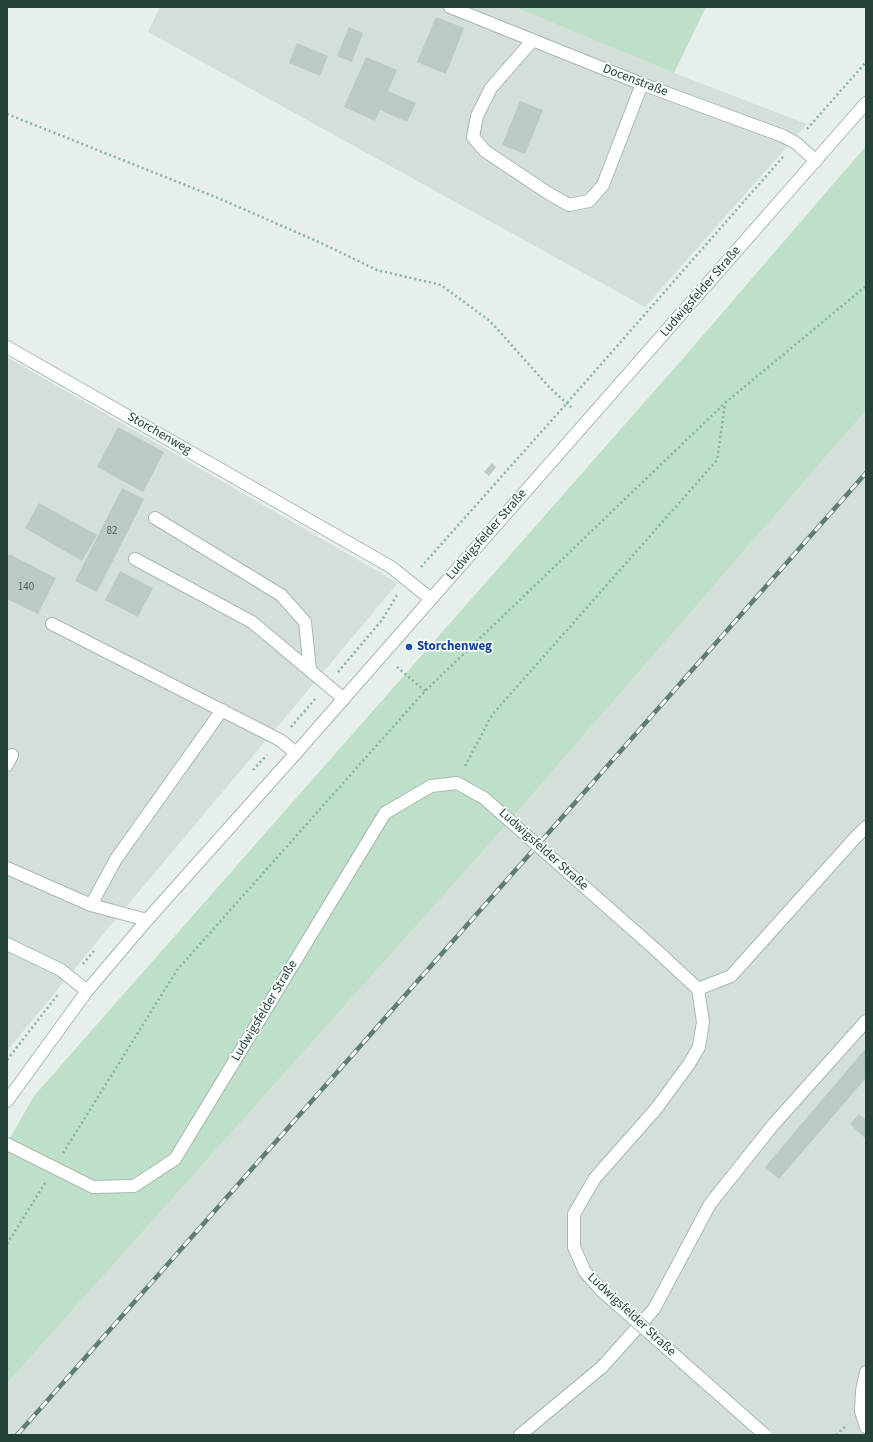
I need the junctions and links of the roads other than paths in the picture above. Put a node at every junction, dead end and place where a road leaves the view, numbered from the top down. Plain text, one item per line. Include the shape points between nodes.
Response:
1 (450, 7) edge
2 (532, 41) junction
3 (642, 84) junction
4 (866, 103) edge
5 (816, 161) junction
6 (7, 347) edge
7 (155, 518) dead end
8 (135, 559) dead end
9 (431, 599) junction
10 (52, 624) dead end
11 (310, 670) junction
12 (344, 699) junction
13 (222, 710) junction
14 (296, 753) junction
15 (866, 827) edge
16 (7, 868) edge
17 (91, 905) junction
18 (147, 920) junction
19 (7, 944) edge
20 (698, 988) junction
21 (87, 991) junction
22 (866, 1021) edge
23 (7, 1101) edge
24 (7, 1144) edge
25 (866, 1372) edge
26 (866, 1427) edge
27 (520, 1435) edge
28 (765, 1435) edge

1 - 2 street, Docenstraße
2 - 3 street, Docenstraße
2 - 3 street via 491,88 477,116 473,137 485,151 569,205 589,201 602,186
3 - 5 street, Docenstraße via 783,136 796,143
4 - 5 street, Ludwigsfelder Straße
5 - 9 street, Ludwigsfelder Straße
6 - 9 street, Storchenweg via 391,567
7 - 11 street via 281,595 305,622
8 - 11 street via 252,622
9 - 12 street, Ludwigsfelder Straße
10 - 13 street
11 - 12 street
12 - 14 street, Ludwigsfelder Straße
13 - 14 street via 280,740
13 - 17 street via 116,859
14 - 18 street, Ludwigsfelder Straße
15 - 20 street via 731,976
16 - 17 street
17 - 18 street
18 - 21 street, Ludwigsfelder Straße
19 - 21 street via 61,970
20 - 24 street, Ludwigsfelder Straße, bridge via 484,798 457,783 431,786 385,813 175,1159 134,1186 93,1187
20 - 28 street, Ludwigsfelder Straße, bridge via 703,1022 699,1048 656,1109 595,1178 574,1214 574,1248 585,1272 602,1291
21 - 23 street, Ludwigsfelder Straße
22 - 27 street via 773,1125 710,1204 654,1309 602,1367
25 - 26 street via 861,1411

